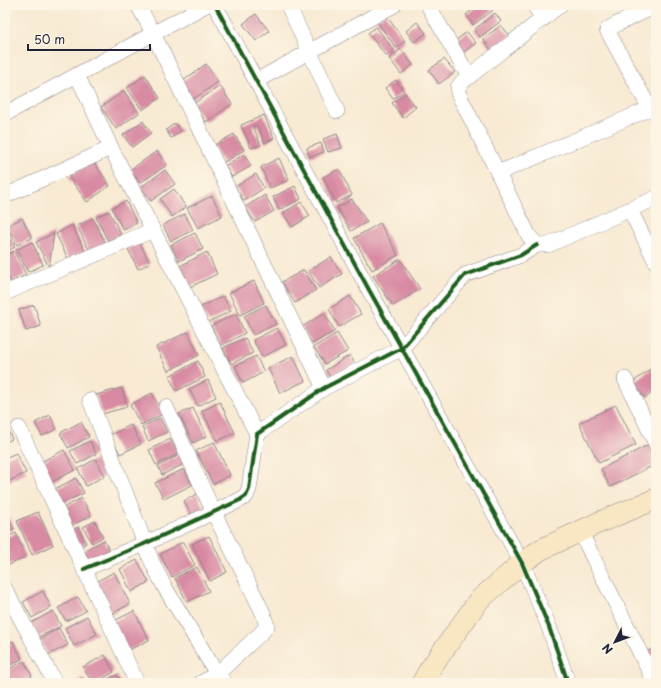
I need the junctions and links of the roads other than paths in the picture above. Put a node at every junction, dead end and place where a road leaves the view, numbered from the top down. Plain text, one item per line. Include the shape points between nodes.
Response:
1 (138, 5) edge
2 (206, 5) edge
3 (215, 5) edge
4 (288, 5) edge
5 (394, 5) edge
6 (428, 5) edge
7 (534, 5) edge
8 (560, 5) edge
9 (656, 6) edge
10 (543, 19) junction
11 (153, 33) junction
12 (309, 52) junction
13 (77, 75) junction
14 (469, 77) junction
15 (256, 81) junction
16 (653, 107) edge
17 (337, 111) dead end
18 (5, 114) edge
19 (111, 148) junction
20 (498, 173) junction
21 (5, 196) edge
22 (656, 198) edge
23 (630, 210) junction
24 (153, 230) junction
25 (537, 245) junction
26 (656, 262) edge
27 (5, 293) edge
28 (402, 348) junction
29 (625, 379) dead end
30 (324, 388) junction
31 (90, 400) dead end
32 (166, 407) dead end
33 (19, 428) dead end
34 (257, 434) junction
35 (656, 444) edge
36 (656, 499) edge
37 (214, 513) junction
38 (580, 532) junction
39 (144, 544) junction
40 (522, 563) junction
41 (84, 569) junction
42 (5, 589) edge
43 (221, 678) edge
44 (55, 683) edge
45 (137, 683) edge
46 (201, 683) edge
47 (422, 683) edge
48 (568, 683) edge
49 (655, 683) edge

1 - 11 street
2 - 11 street
3 - 15 street
4 - 12 street
5 - 12 street
6 - 14 street
7 - 10 street
8 - 10 street
9 - 16 street via 607,30
10 - 14 street
11 - 13 street
11 - 30 street
12 - 15 street
12 - 17 street
13 - 18 street
13 - 19 street
14 - 20 street via 458,87 458,93
15 - 28 street
16 - 20 street
19 - 21 street
19 - 24 street
20 - 25 street via 529,236
22 - 23 street
23 - 25 street via 548,245
23 - 26 street
24 - 27 street
24 - 34 street
25 - 28 street via 521,255 465,275
28 - 30 street
28 - 40 street
29 - 35 street
30 - 34 street
31 - 39 street
32 - 37 street
33 - 41 street
34 - 37 street via 246,496
36 - 38 street
37 - 39 street
37 - 43 street via 263,614 266,626
38 - 40 street via 540,550
38 - 49 street
39 - 41 street
39 - 43 street via 164,586
40 - 47 street via 479,600
40 - 48 street via 549,627
41 - 45 street
42 - 44 street
43 - 46 street

